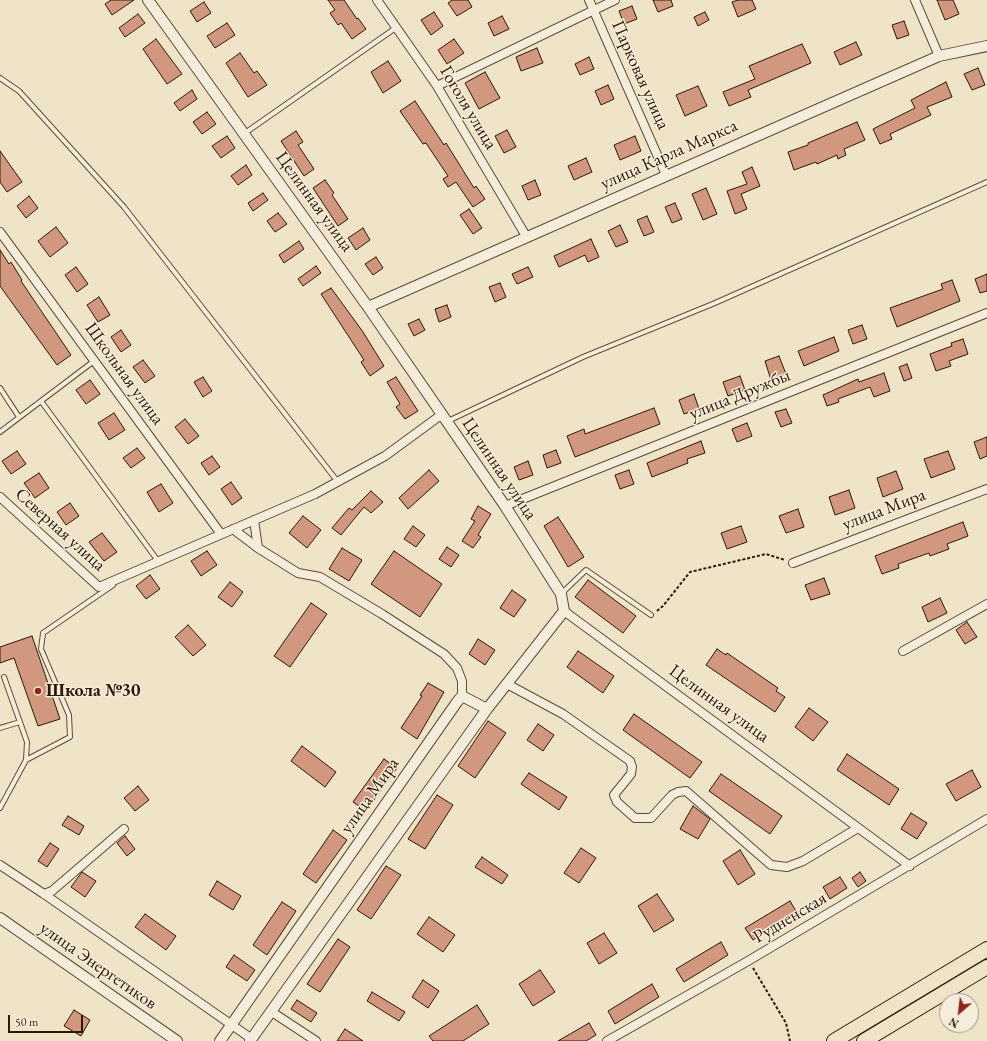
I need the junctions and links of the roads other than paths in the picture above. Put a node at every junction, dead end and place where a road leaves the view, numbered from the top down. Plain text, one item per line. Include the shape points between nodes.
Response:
1 (148, 0) edge
2 (377, 0) edge
3 (589, 0) edge
4 (615, 0) edge
5 (915, 0) edge
6 (594, 10) junction
7 (397, 27) junction
8 (987, 46) edge
9 (939, 56) junction
10 (0, 78) edge
11 (438, 86) junction
12 (244, 133) junction
13 (666, 175) junction
14 (987, 182) edge
15 (0, 232) edge
16 (526, 236) junction
17 (368, 306) junction
18 (987, 313) edge
19 (94, 361) junction
20 (0, 388) edge
21 (41, 401) junction
22 (19, 417) junction
23 (443, 419) junction
24 (0, 432) edge
25 (338, 482) junction
26 (987, 489) edge
27 (0, 497) edge
28 (505, 506) junction
29 (254, 520) junction
30 (233, 529) junction
31 (221, 534) junction
32 (258, 548) junction
33 (158, 562) junction
34 (794, 563) road end
35 (126, 575) junction
36 (561, 594) junction
37 (987, 604) edge
38 (564, 611) junction
39 (651, 615) road end
40 (903, 651) dead end
41 (4, 677) dead end
42 (506, 684) junction
43 (462, 696) junction
44 (487, 709) junction
45 (20, 722) junction
46 (0, 728) edge
47 (26, 760) junction
48 (0, 808) edge
49 (987, 819) edge
50 (858, 828) junction
51 (124, 829) dead end
52 (0, 865) edge
53 (910, 866) junction
54 (44, 894) junction
55 (0, 918) edge
56 (987, 949) edge
57 (987, 967) edge
58 (272, 1012) junction
59 (232, 1025) junction
60 (251, 1040) edge
61 (177, 1041) edge
62 (220, 1041) edge
63 (316, 1041) edge
64 (607, 1041) edge
65 (834, 1041) edge
66 (864, 1041) edge

1 - 12 street, Целинная улица
2 - 7 street, Гоголя улица
3 - 6 street, Парковая улица
4 - 6 street, Парковая улица
5 - 9 street
6 - 11 street, Парковая улица
6 - 13 street, Парковая улица
7 - 11 street, Гоголя улица
7 - 12 lane
8 - 9 street, улица Карла Маркса
9 - 13 street, улица Карла Маркса
10 - 25 lane via 19,91 124,207
11 - 16 street, Гоголя улица
12 - 17 street, Целинная улица
13 - 16 street, улица Карла Маркса
14 - 23 lane via 715,303 583,357
15 - 19 street, Школьная улица
16 - 17 street, улица Карла Маркса
17 - 23 street, Целинная улица
18 - 28 street, улица Дружбы
19 - 21 lane
19 - 31 street, Школьная улица
20 - 22 lane
21 - 22 lane
21 - 33 lane
22 - 24 lane
23 - 25 street
23 - 28 street, Целинная улица
25 - 29 street
26 - 34 street, улица Мира
27 - 35 street, Северная улица via 99,587
28 - 36 street, Целинная улица
29 - 30 street
29 - 32 street
30 - 31 street
30 - 32 street
31 - 33 street
32 - 43 street via 298,573 320,577 444,654 457,668 462,681
33 - 35 street
35 - 47 lane via 43,633 41,649 69,715 70,737
36 - 38 street, Целинная улица
36 - 39 lane via 586,570
37 - 40 street
38 - 42 street
38 - 50 street, Целинная улица
41 - 45 lane
42 - 44 street
42 - 50 street via 563,714 630,761 631,774 614,795 617,802 635,818 651,818 672,795 686,792 771,865 787,867
43 - 44 street
43 - 59 street, улица Мира
44 - 58 street
45 - 46 lane
45 - 47 lane via 27,742
47 - 48 lane
49 - 53 street, Рудненская
50 - 53 street, Целинная улица
51 - 54 street via 52,891
52 - 54 street
53 - 64 street, Рудненская
54 - 59 street
55 - 61 street, улица Энергетиков
56 - 65 highway
57 - 66 highway
58 - 60 street
58 - 63 street
59 - 60 street
59 - 62 street, улица Мира

